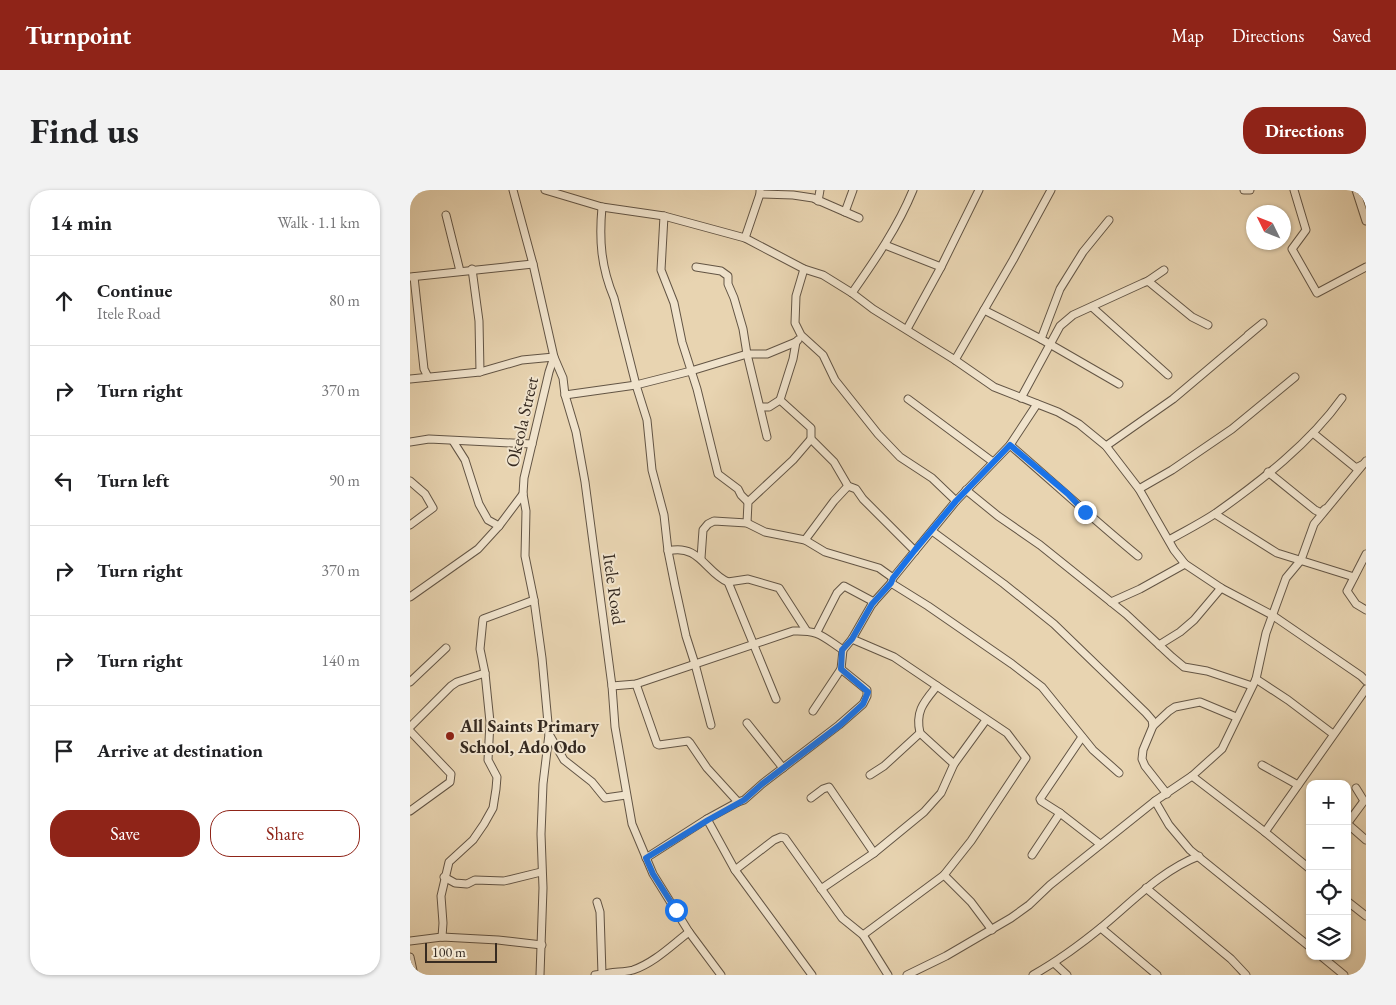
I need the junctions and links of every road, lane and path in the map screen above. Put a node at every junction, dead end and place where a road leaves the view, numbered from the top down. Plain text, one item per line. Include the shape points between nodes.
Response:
1 (513, 190) edge
2 (545, 190) edge
3 (820, 190) edge
4 (853, 190) edge
5 (913, 190) edge
6 (979, 190) edge
7 (1051, 190) edge
8 (1244, 190) edge
9 (1250, 190) edge
10 (1294, 190) edge
11 (1356, 190) edge
12 (760, 192) edge
13 (818, 200) junction
14 (602, 207) junction
15 (845, 212) junction
16 (446, 215) dead end
17 (664, 216) junction
18 (860, 218) dead end
19 (1110, 220) dead end
20 (1366, 221) edge
21 (745, 238) junction
22 (885, 244) junction
23 (533, 264) junction
24 (1366, 266) edge
25 (696, 267) dead end
26 (941, 267) junction
27 (472, 269) junction
28 (804, 269) junction
29 (1164, 270) dead end
30 (460, 271) junction
31 (412, 277) edge
32 (1148, 281) junction
33 (852, 293) junction
34 (1092, 307) junction
35 (984, 310) junction
36 (1208, 325) dead end
37 (907, 329) junction
38 (1248, 335) dead end
39 (801, 336) junction
40 (1041, 339) junction
41 (796, 342) junction
42 (1051, 344) junction
43 (747, 354) junction
44 (554, 357) junction
45 (955, 360) junction
46 (424, 369) junction
47 (691, 371) junction
48 (480, 372) junction
49 (1168, 374) dead end
50 (428, 377) junction
51 (1296, 377) dead end
52 (413, 378) edge
53 (1119, 384) dead end
54 (636, 385) junction
55 (565, 395) junction
56 (908, 398) dead end
57 (1021, 398) junction
58 (1342, 398) dead end
59 (780, 400) junction
60 (1037, 404) junction
61 (761, 408) junction
62 (1313, 433) junction
63 (767, 437) dead end
64 (811, 439) junction
65 (453, 441) junction
66 (410, 442) edge
67 (532, 444) junction
68 (1010, 445) junction
69 (1106, 446) junction
70 (993, 462) junction
71 (1364, 463) edge
72 (1268, 472) junction
73 (410, 481) edge
74 (848, 486) junction
75 (1139, 489) junction
76 (966, 490) junction
77 (523, 494) junction
78 (956, 501) junction
79 (748, 502) junction
80 (1326, 508) junction
81 (1215, 514) junction
82 (410, 524) edge
83 (747, 524) junction
84 (499, 526) junction
85 (932, 531) junction
86 (804, 540) junction
87 (1169, 540) junction
88 (915, 550) junction
89 (668, 551) junction
90 (1366, 554) edge
91 (1138, 556) dead end
92 (700, 558) junction
93 (1300, 560) junction
94 (1185, 564) junction
95 (1354, 577) junction
96 (892, 580) junction
97 (728, 582) junction
98 (1221, 588) junction
99 (410, 597) edge
100 (534, 600) junction
101 (1111, 602) junction
102 (872, 604) junction
103 (1366, 610) edge
104 (1272, 615) junction
105 (806, 630) junction
106 (817, 632) junction
107 (852, 639) junction
108 (1160, 645) junction
109 (753, 646) junction
110 (446, 648) dead end
111 (842, 650) junction
112 (696, 664) junction
113 (841, 669) junction
114 (485, 673) junction
115 (1366, 681) edge
116 (410, 682) edge
117 (1254, 682) junction
118 (636, 684) junction
119 (612, 686) junction
120 (937, 686) junction
121 (1366, 689) edge
122 (776, 699) dead end
123 (813, 711) dead end
124 (1236, 716) junction
125 (986, 720) junction
126 (747, 723) dead end
127 (711, 725) dead end
128 (1153, 726) junction
129 (410, 727) edge
130 (410, 731) edge
131 (920, 733) junction
132 (549, 734) junction
133 (1333, 734) junction
134 (1082, 737) junction
135 (954, 764) junction
136 (1262, 765) dead end
137 (783, 768) junction
138 (1119, 773) dead end
139 (870, 775) dead end
140 (1192, 776) junction
141 (1298, 785) junction
142 (1356, 788) dead end
143 (1167, 794) junction
144 (626, 795) junction
145 (811, 798) dead end
146 (1155, 801) junction
147 (738, 802) junction
148 (410, 811) edge
149 (1060, 813) junction
150 (1351, 819) edge
151 (708, 820) junction
152 (1351, 827) edge
153 (1265, 832) junction
154 (1366, 840) edge
155 (1100, 844) junction
156 (1190, 850) junction
157 (874, 853) junction
158 (1032, 855) dead end
159 (1199, 856) junction
160 (646, 858) junction
161 (1186, 861) junction
162 (1306, 865) edge
163 (735, 870) junction
164 (541, 872) junction
165 (944, 875) junction
166 (444, 877) junction
167 (1146, 888) junction
168 (821, 889) junction
169 (597, 902) dead end
170 (1351, 904) edge
171 (1366, 916) edge
172 (1101, 928) junction
173 (992, 930) junction
174 (689, 932) junction
175 (863, 935) junction
176 (442, 937) junction
177 (410, 941) edge
178 (1306, 944) edge
179 (542, 945) junction
180 (410, 957) edge
181 (1326, 960) edge
182 (1054, 963) junction
183 (633, 973) edge
184 (414, 975) edge
185 (540, 975) edge
186 (600, 975) edge
187 (721, 975) edge
188 (812, 975) edge
189 (888, 975) edge
190 (907, 975) edge
191 (1033, 975) edge
192 (1067, 975) edge
193 (1157, 975) edge
194 (1246, 975) edge
195 (1344, 975) edge

1 - 23 street, Itele Road
2 - 14 street
3 - 13 street
4 - 15 street
5 - 22 street
6 - 26 street
7 - 35 street
8 - 9 street
10 - 24 street via 1306,230 1292,249 1317,292
11 - 20 street
12 - 13 street
12 - 21 street
13 - 15 street
14 - 17 street
14 - 54 street via 600,249
15 - 18 street
16 - 30 street
17 - 21 street
17 - 47 street via 661,270 674,304
19 - 40 street via 1083,252 1060,290
21 - 28 street
22 - 26 street
22 - 33 street
23 - 27 street
23 - 44 street, Itele Road
25 - 43 street via 721,271 728,276
26 - 37 street
27 - 30 street
27 - 48 street via 479,321
28 - 33 street via 823,275
28 - 39 street via 796,296 795,323
29 - 32 street
30 - 31 street
31 - 46 street
32 - 34 street
32 - 36 street via 1192,317
33 - 37 street
34 - 42 street via 1060,326
34 - 49 street
35 - 40 street
35 - 45 street
37 - 45 street
38 - 69 street via 1262,323 1173,399
39 - 41 street
39 - 78 street via 823,355 835,380 878,434 900,457 932,478
40 - 42 street
41 - 43 street via 767,354
41 - 59 street
42 - 53 street
42 - 57 street
43 - 47 street
43 - 61 street
44 - 48 street via 522,360
44 - 55 street, Itele Road via 563,378
44 - 67 street, Okeola Street
45 - 57 street via 994,387
46 - 50 street
46 - 52 street
47 - 54 street
47 - 79 street via 718,474 738,489
48 - 50 street
50 - 52 street
51 - 75 street via 1232,429
54 - 55 street
54 - 89 street via 647,420 652,470 664,514
55 - 119 street, Itele Road via 585,482
56 - 70 street
57 - 60 street
58 - 62 street
59 - 61 street
59 - 64 street via 811,428
60 - 68 street
60 - 69 street via 1079,424
61 - 63 street
62 - 71 street via 1356,468
62 - 72 street
64 - 74 street via 834,462
64 - 79 street
65 - 66 street via 429,439
65 - 67 street
65 - 84 street via 465,460 479,504 488,520
67 - 77 street, Okeola Street
68 - 70 street
68 - 91 street
69 - 75 street
70 - 76 street
71 - 80 street
72 - 80 street via 1315,510 1321,513
72 - 81 street
73 - 82 street via 425,494 433,508
74 - 86 street
74 - 88 street via 856,489
75 - 87 street
76 - 78 street
76 - 101 street
77 - 84 street
77 - 100 street, Okeola Street via 525,556
78 - 85 street
79 - 83 street
80 - 93 street via 1314,524
81 - 87 street
81 - 93 street via 1277,553
83 - 86 street via 765,532
83 - 92 street via 714,521 708,524 703,530
84 - 99 street via 478,549
85 - 88 street
85 - 128 street via 1054,624 1146,713
86 - 96 street via 825,552 879,568
87 - 94 street
88 - 96 street
89 - 92 street via 677,549
89 - 112 street via 686,636
90 - 95 street
92 - 97 street
93 - 95 street
93 - 104 street via 1286,578
94 - 98 street
94 - 101 street
95 - 103 street via 1348,591 1356,604
96 - 102 street
96 - 134 street via 1042,687
97 - 105 street via 748,579 779,588
97 - 109 street
98 - 104 street
98 - 108 street via 1194,620
100 - 114 street via 483,619 480,649
100 - 132 street, Okeola Street
101 - 108 street
102 - 106 street via 874,602 844,586
102 - 107 street
104 - 115 street
104 - 117 street
105 - 106 street
105 - 109 street via 793,631
106 - 111 street
107 - 111 street
107 - 120 street via 894,657
108 - 117 street via 1184,666
109 - 112 street
109 - 122 street
110 - 116 street
111 - 113 street
112 - 118 street
112 - 127 street
113 - 123 street
113 - 137 street via 867,690 863,704
114 - 129 street via 451,686
114 - 166 street via 490,722 488,760 497,778 493,808 473,840 448,862
117 - 124 street
117 - 133 street via 1288,700
118 - 119 street
118 - 147 street via 656,744 688,741
119 - 144 street, Itele Road
120 - 125 street
120 - 131 street via 920,707 917,721
121 - 133 street
124 - 128 street via 1200,702 1175,707
124 - 140 street via 1222,749
125 - 135 street
125 - 165 street via 1007,733 1026,758 971,841
126 - 137 street
128 - 143 street via 1142,759
130 - 148 street via 451,774 450,782
131 - 135 street
131 - 139 street
132 - 144 street via 564,760 592,782 605,798
132 - 164 street via 543,784
133 - 141 street
134 - 138 street
134 - 149 street via 1040,799
135 - 157 street via 941,793 924,812
136 - 141 street
137 - 147 street
140 - 143 street
140 - 153 street
141 - 153 street
142 - 150 street via 1364,801
143 - 146 street
144 - 160 street, Itele Road via 632,824
145 - 157 street via 829,787
146 - 155 street
146 - 156 street via 1169,825
147 - 151 street
149 - 155 street
149 - 158 street
151 - 160 street
151 - 163 street
152 - 154 street
153 - 162 street
155 - 173 street via 1029,905
156 - 159 street
156 - 161 street
157 - 168 street
159 - 161 street
159 - 178 street
160 - 174 street, Itele Road
161 - 167 street
163 - 168 street via 781,837
163 - 188 street
164 - 166 street via 504,881 475,880 467,884 455,883
164 - 179 street
165 - 173 street via 971,902
165 - 175 street
166 - 176 street
167 - 172 street
167 - 194 street
168 - 175 street via 842,918
169 - 186 street via 600,912
170 - 171 street
172 - 182 street
172 - 193 street
173 - 190 street
174 - 183 street
174 - 187 street, Itele Road
175 - 189 street
176 - 177 street
176 - 179 street
179 - 185 street
180 - 184 street
181 - 195 street
182 - 191 street
182 - 192 street
183 - 186 street

